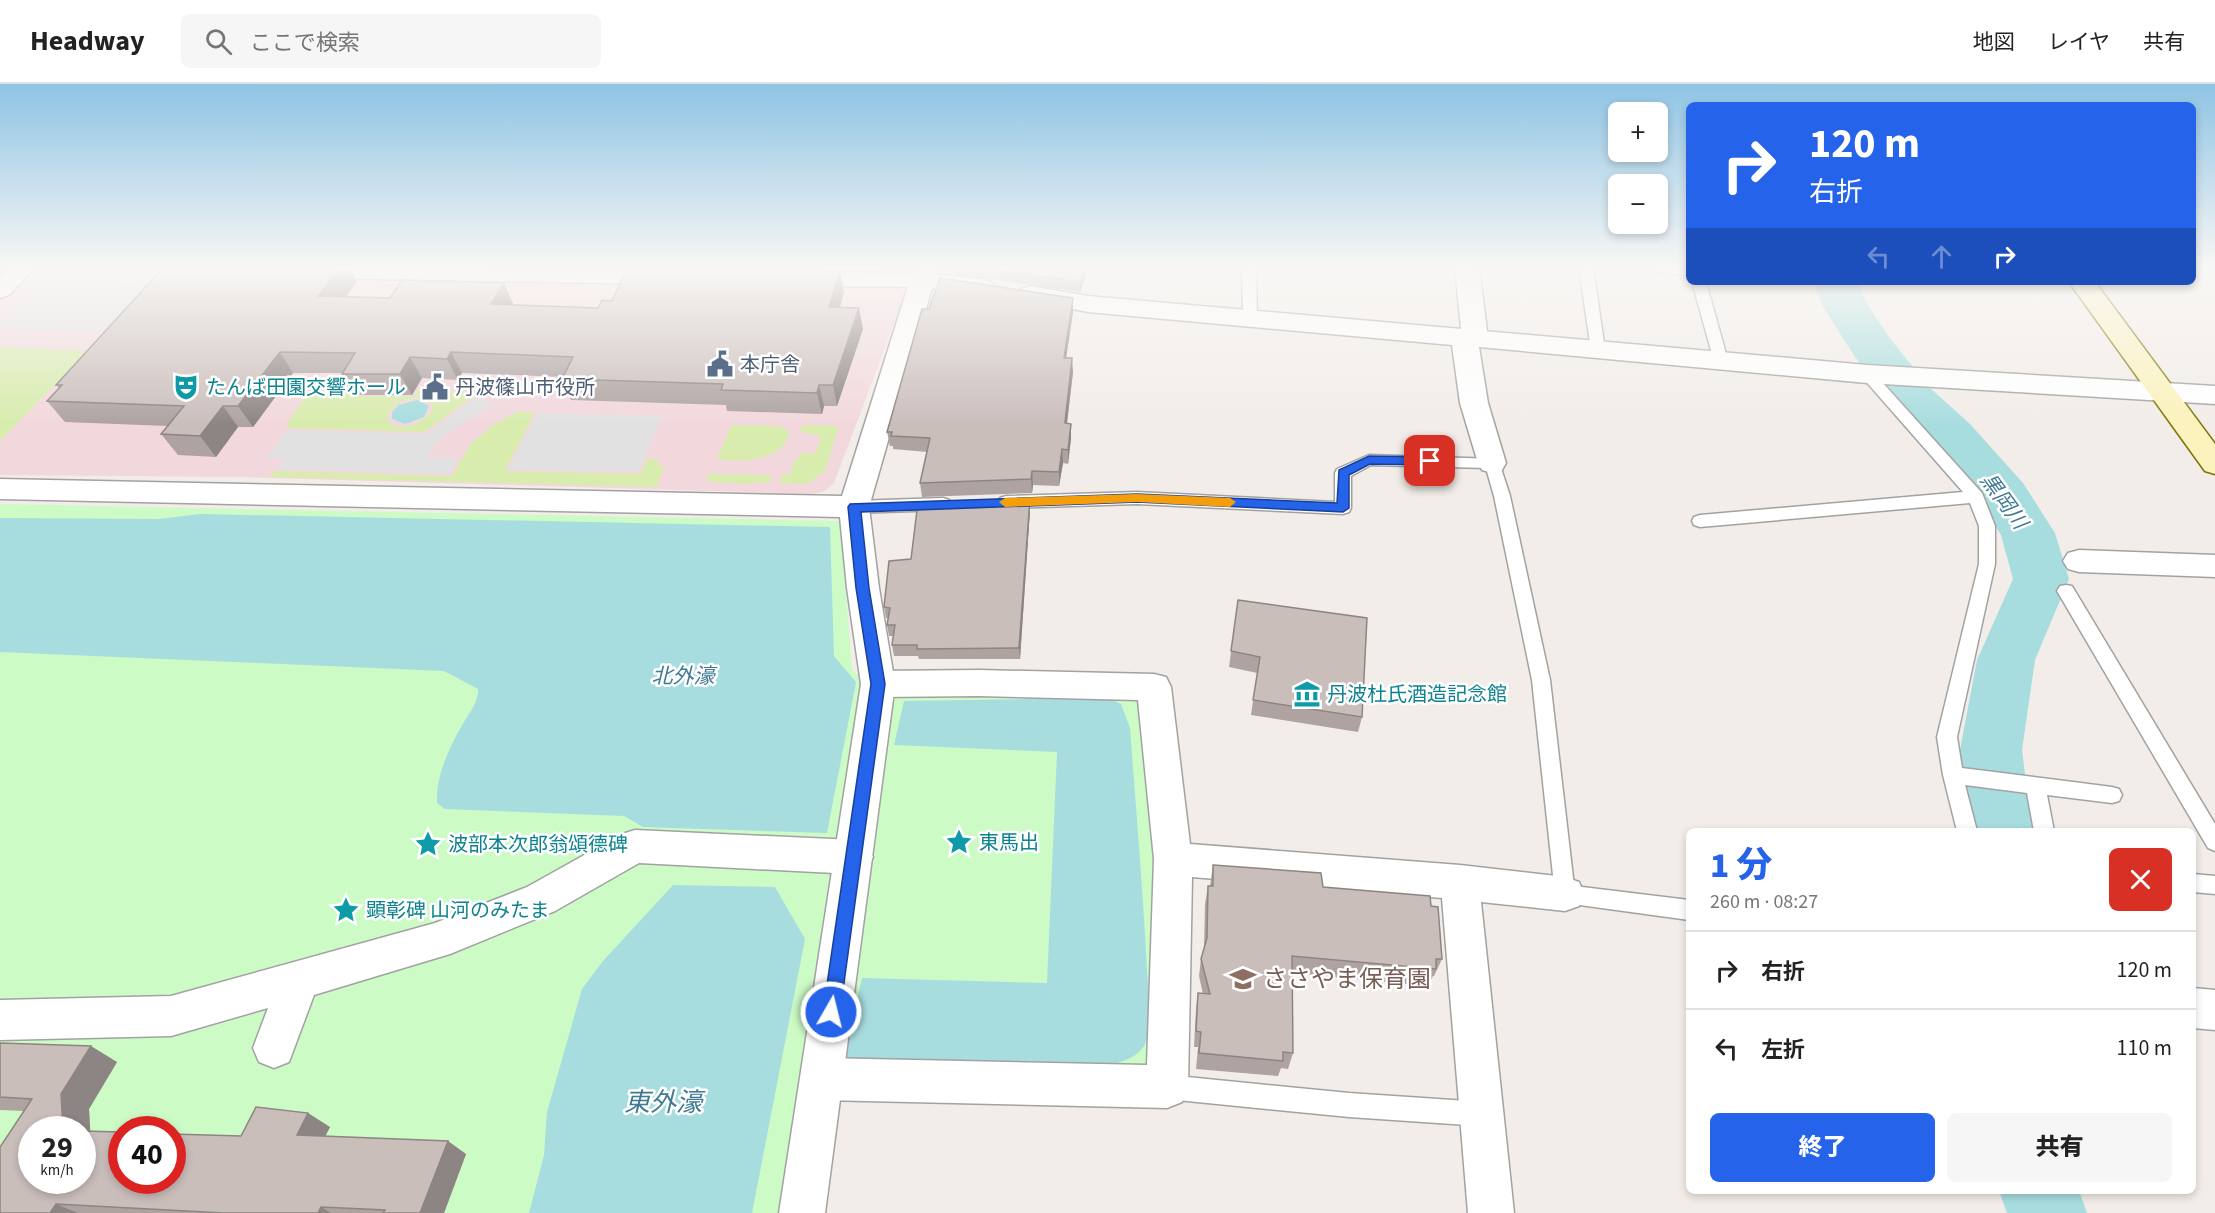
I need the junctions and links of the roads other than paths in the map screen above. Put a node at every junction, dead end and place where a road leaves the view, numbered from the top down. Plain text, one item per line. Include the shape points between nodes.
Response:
1 (910, 320) edge
2 (1268, 320) edge
3 (1469, 320) edge
4 (1594, 320) edge
5 (1709, 320) edge
6 (2109, 320) edge
7 (1470, 339) junction
8 (1598, 350) junction
9 (1721, 361) junction
10 (1867, 374) junction
11 (2160, 391) junction
12 (2215, 395) edge
13 (1492, 463) junction
14 (2215, 464) edge
15 (0, 489) edge
16 (1976, 497) junction
17 (995, 503) edge
18 (960, 504) edge
19 (854, 507) junction
20 (1700, 521) dead end
21 (2079, 561) dead end
22 (2215, 566) edge
23 (2066, 591) dead end
24 (878, 684) junction
25 (1953, 775) junction
26 (2036, 787) junction
27 (2112, 795) dead end
28 (1966, 828) edge
29 (2043, 828) edge
30 (2215, 842) edge
31 (854, 857) junction
32 (1173, 859) junction
33 (1460, 882) junction
34 (2196, 883) edge
35 (2215, 885) edge
36 (1565, 894) junction
37 (1686, 910) edge
38 (299, 980) junction
39 (2196, 1008) edge
40 (2215, 1010) edge
41 (0, 1020) edge
42 (274, 1048) dead end
43 (822, 1079) junction
44 (1167, 1087) junction
45 (1482, 1114) junction
46 (802, 1213) edge
47 (1491, 1213) edge

1 - 19 street
2 - 7 street
3 - 7 street
4 - 8 lane
5 - 9 lane
6 - 11 main road
7 - 8 street
7 - 13 street via 1474,404
8 - 9 street
9 - 10 street
10 - 11 street
10 - 16 lane
11 - 12 street
11 - 14 main road
13 - 17 lane via 1369,460 1343,472 1343,508 1137,498
13 - 36 lane via 1541,680
15 - 19 street
16 - 20 lane
16 - 25 lane via 1987,526 1987,564 1947,737
18 - 19 lane
19 - 24 street
21 - 22 street
23 - 30 lane
24 - 31 street
24 - 32 street via 1154,687
25 - 26 lane
25 - 28 lane
26 - 27 lane
26 - 29 lane
31 - 38 street via 634,846 541,899 436,940
31 - 43 street
32 - 33 street
32 - 44 street
33 - 36 street
33 - 45 street
34 - 35 lane
36 - 37 lane
38 - 41 street via 171,1016
38 - 42 street
39 - 40 street
43 - 44 street
43 - 46 street
44 - 45 lane
45 - 47 street

